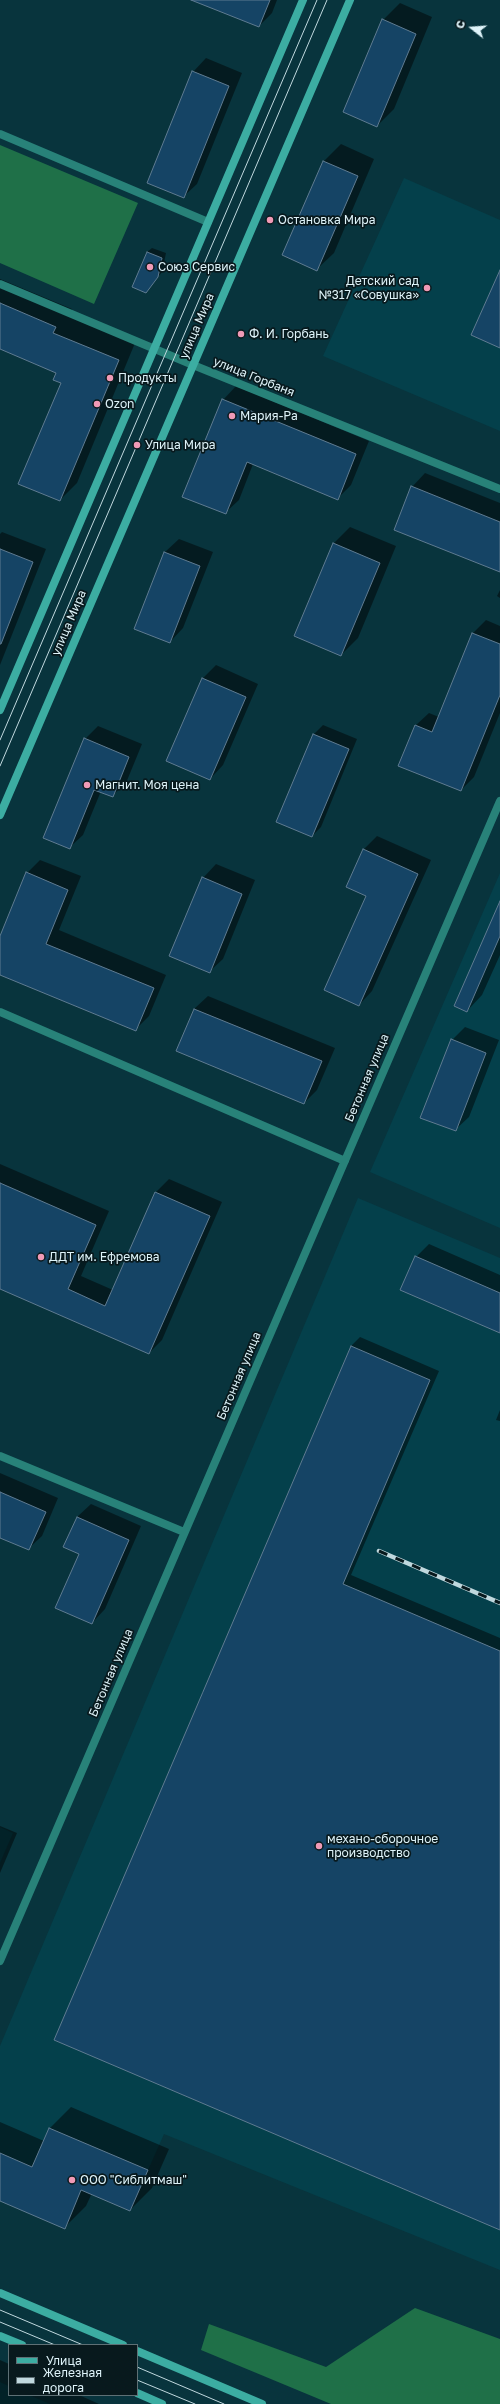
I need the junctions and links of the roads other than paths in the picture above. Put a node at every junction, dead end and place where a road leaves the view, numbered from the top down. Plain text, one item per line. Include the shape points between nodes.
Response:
1 (303, 0) edge
2 (350, 0) edge
3 (0, 134) edge
4 (208, 222) junction
5 (0, 284) edge
6 (154, 349) junction
7 (194, 365) junction
8 (500, 488) edge
9 (0, 710) edge
10 (500, 801) edge
11 (0, 815) edge
12 (0, 1012) edge
13 (345, 1161) junction
14 (0, 1456) edge
15 (184, 1532) junction
16 (0, 1961) edge
17 (0, 2293) edge
18 (0, 2336) edge
19 (20, 2344) edge
20 (121, 2344) edge
21 (138, 2351) edge
22 (138, 2393) edge
23 (162, 2404) edge
24 (262, 2404) edge

1 - 4 street
2 - 7 street, улица Мира
3 - 4 street
4 - 6 street
5 - 6 street, улица Горбаня
6 - 7 street, улица Горбаня
6 - 9 street
7 - 8 street, улица Горбаня
7 - 11 street, улица Мира
10 - 13 street, Бетонная улица
12 - 13 street
13 - 15 street, Бетонная улица
14 - 15 street
15 - 16 street, Бетонная улица
17 - 20 street
18 - 19 street
21 - 24 street
22 - 23 street

